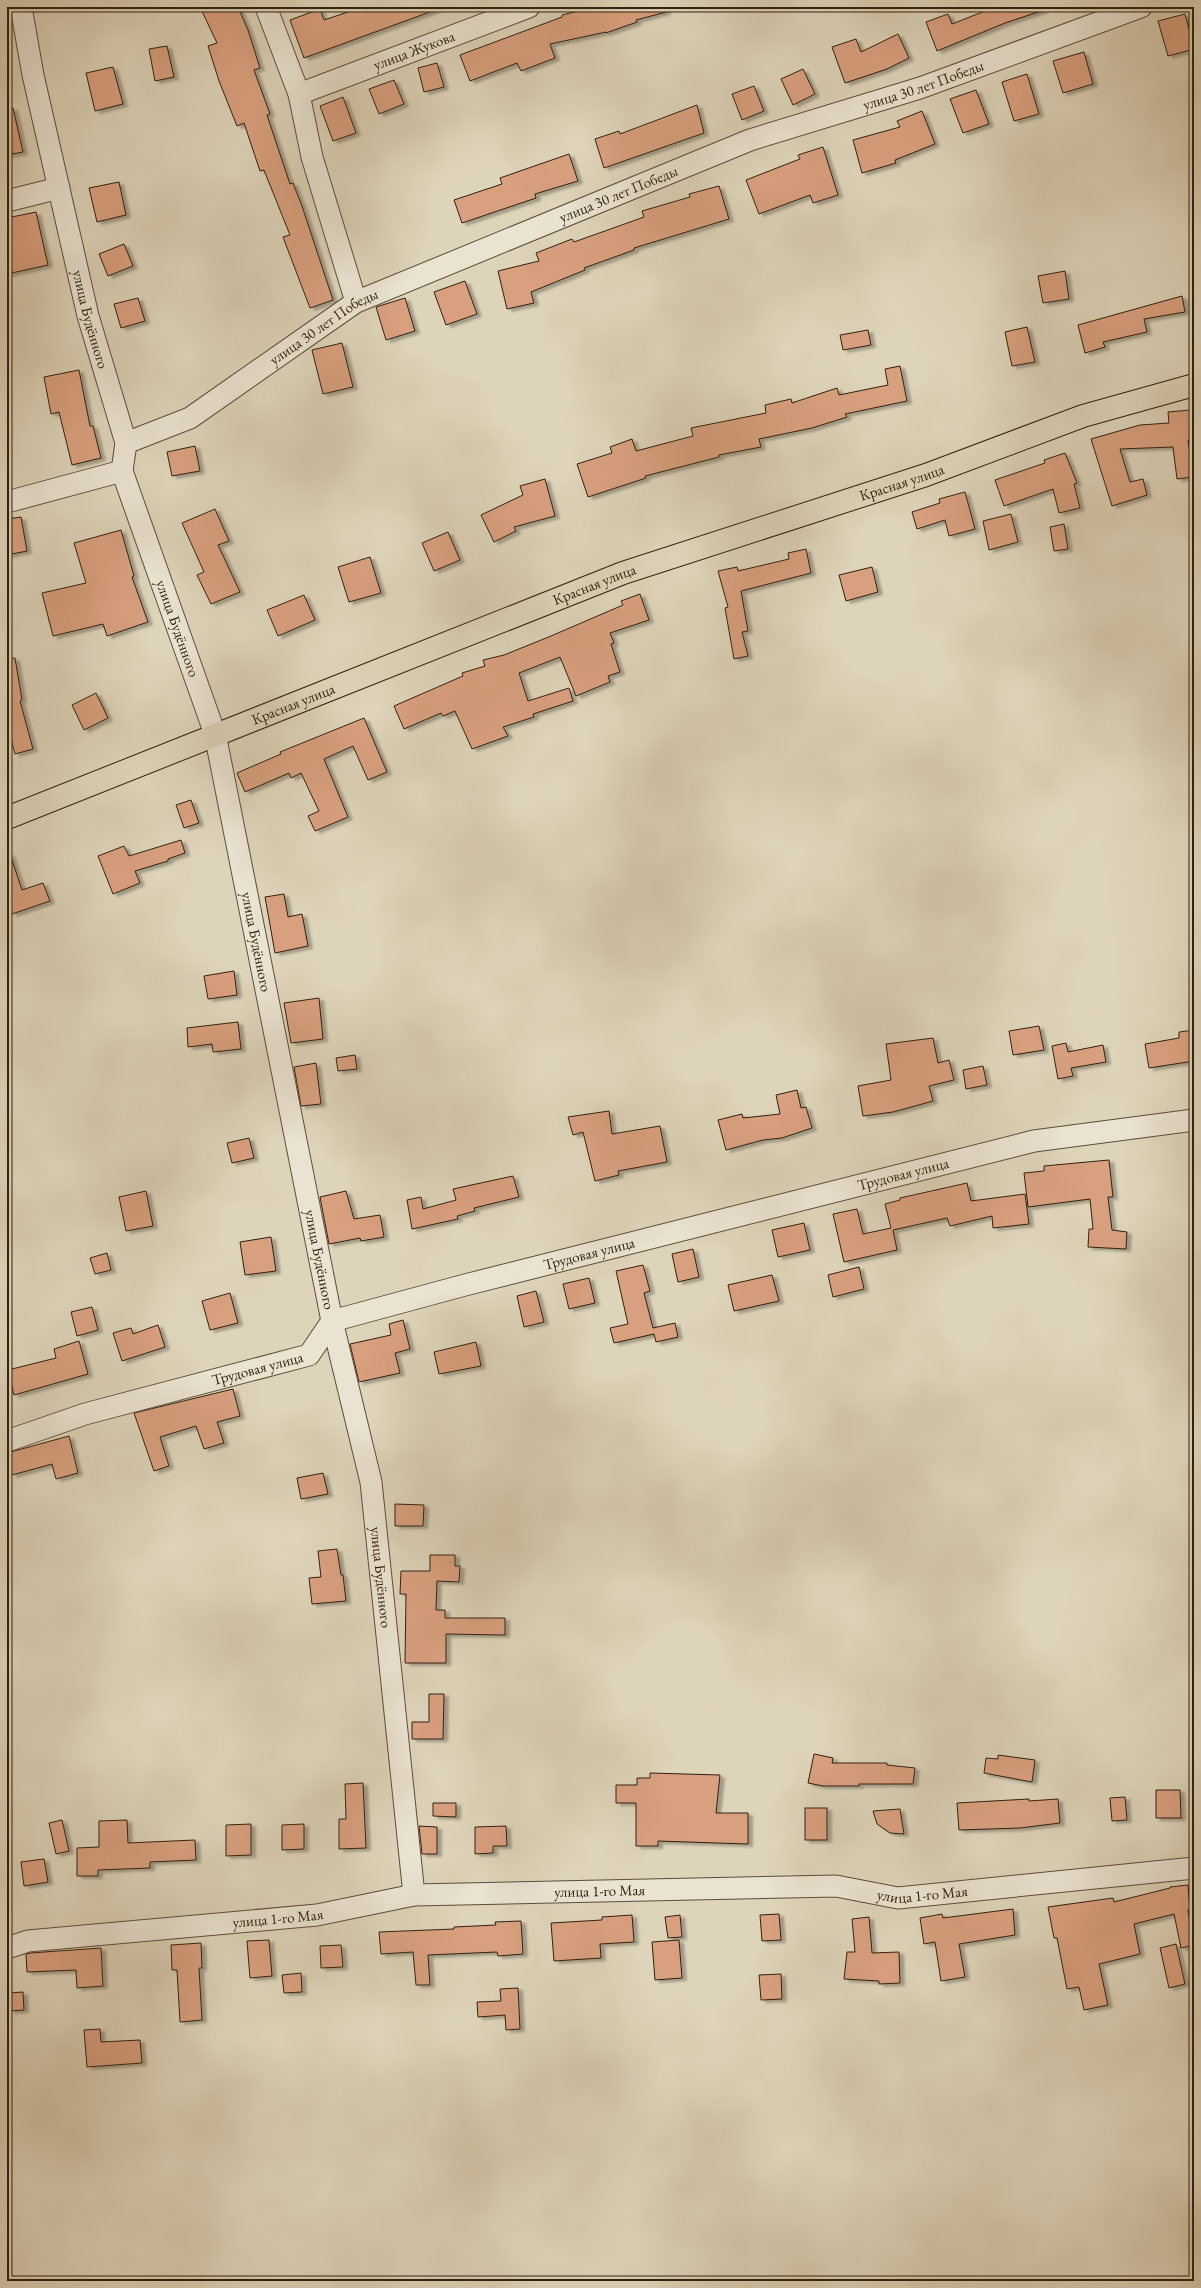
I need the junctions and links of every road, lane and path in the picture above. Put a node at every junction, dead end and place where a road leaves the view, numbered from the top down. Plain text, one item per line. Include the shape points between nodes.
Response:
1 (22, 7) edge
2 (266, 7) edge
3 (529, 7) edge
4 (1141, 7) edge
5 (299, 94) junction
6 (59, 188) junction
7 (7, 201) edge
8 (356, 302) junction
9 (1194, 385) edge
10 (126, 443) junction
11 (122, 471) junction
12 (7, 502) edge
13 (215, 734) junction
14 (7, 818) edge
15 (1194, 1120) edge
16 (332, 1321) junction
17 (7, 1441) edge
18 (1194, 1868) edge
19 (414, 1895) junction
20 (7, 1948) edge

1 - 6 street, улица Будённого via 33,75
2 - 5 street
3 - 5 street, улица Жукова
4 - 8 street, улица 30 лет Победы via 920,88 750,140
5 - 8 street via 312,157
6 - 7 street
6 - 10 street, улица Будённого via 88,316
8 - 10 street, улица 30 лет Победы via 190,418
9 - 13 main road, Красная улица via 1083,416 926,475 623,573
10 - 11 street, улица Будённого
11 - 12 street
11 - 13 street, улица Будённого
13 - 14 main road, Красная улица
13 - 16 street, улица Будённого
15 - 16 street, Трудовая улица via 1034,1141
16 - 17 street, Трудовая улица via 309,1355 85,1414
16 - 19 street, улица Будённого via 371,1482
18 - 19 street, улица 1-го Мая via 898,1898 836,1886
19 - 20 street, улица 1-го Мая via 317,1915 44,1939

